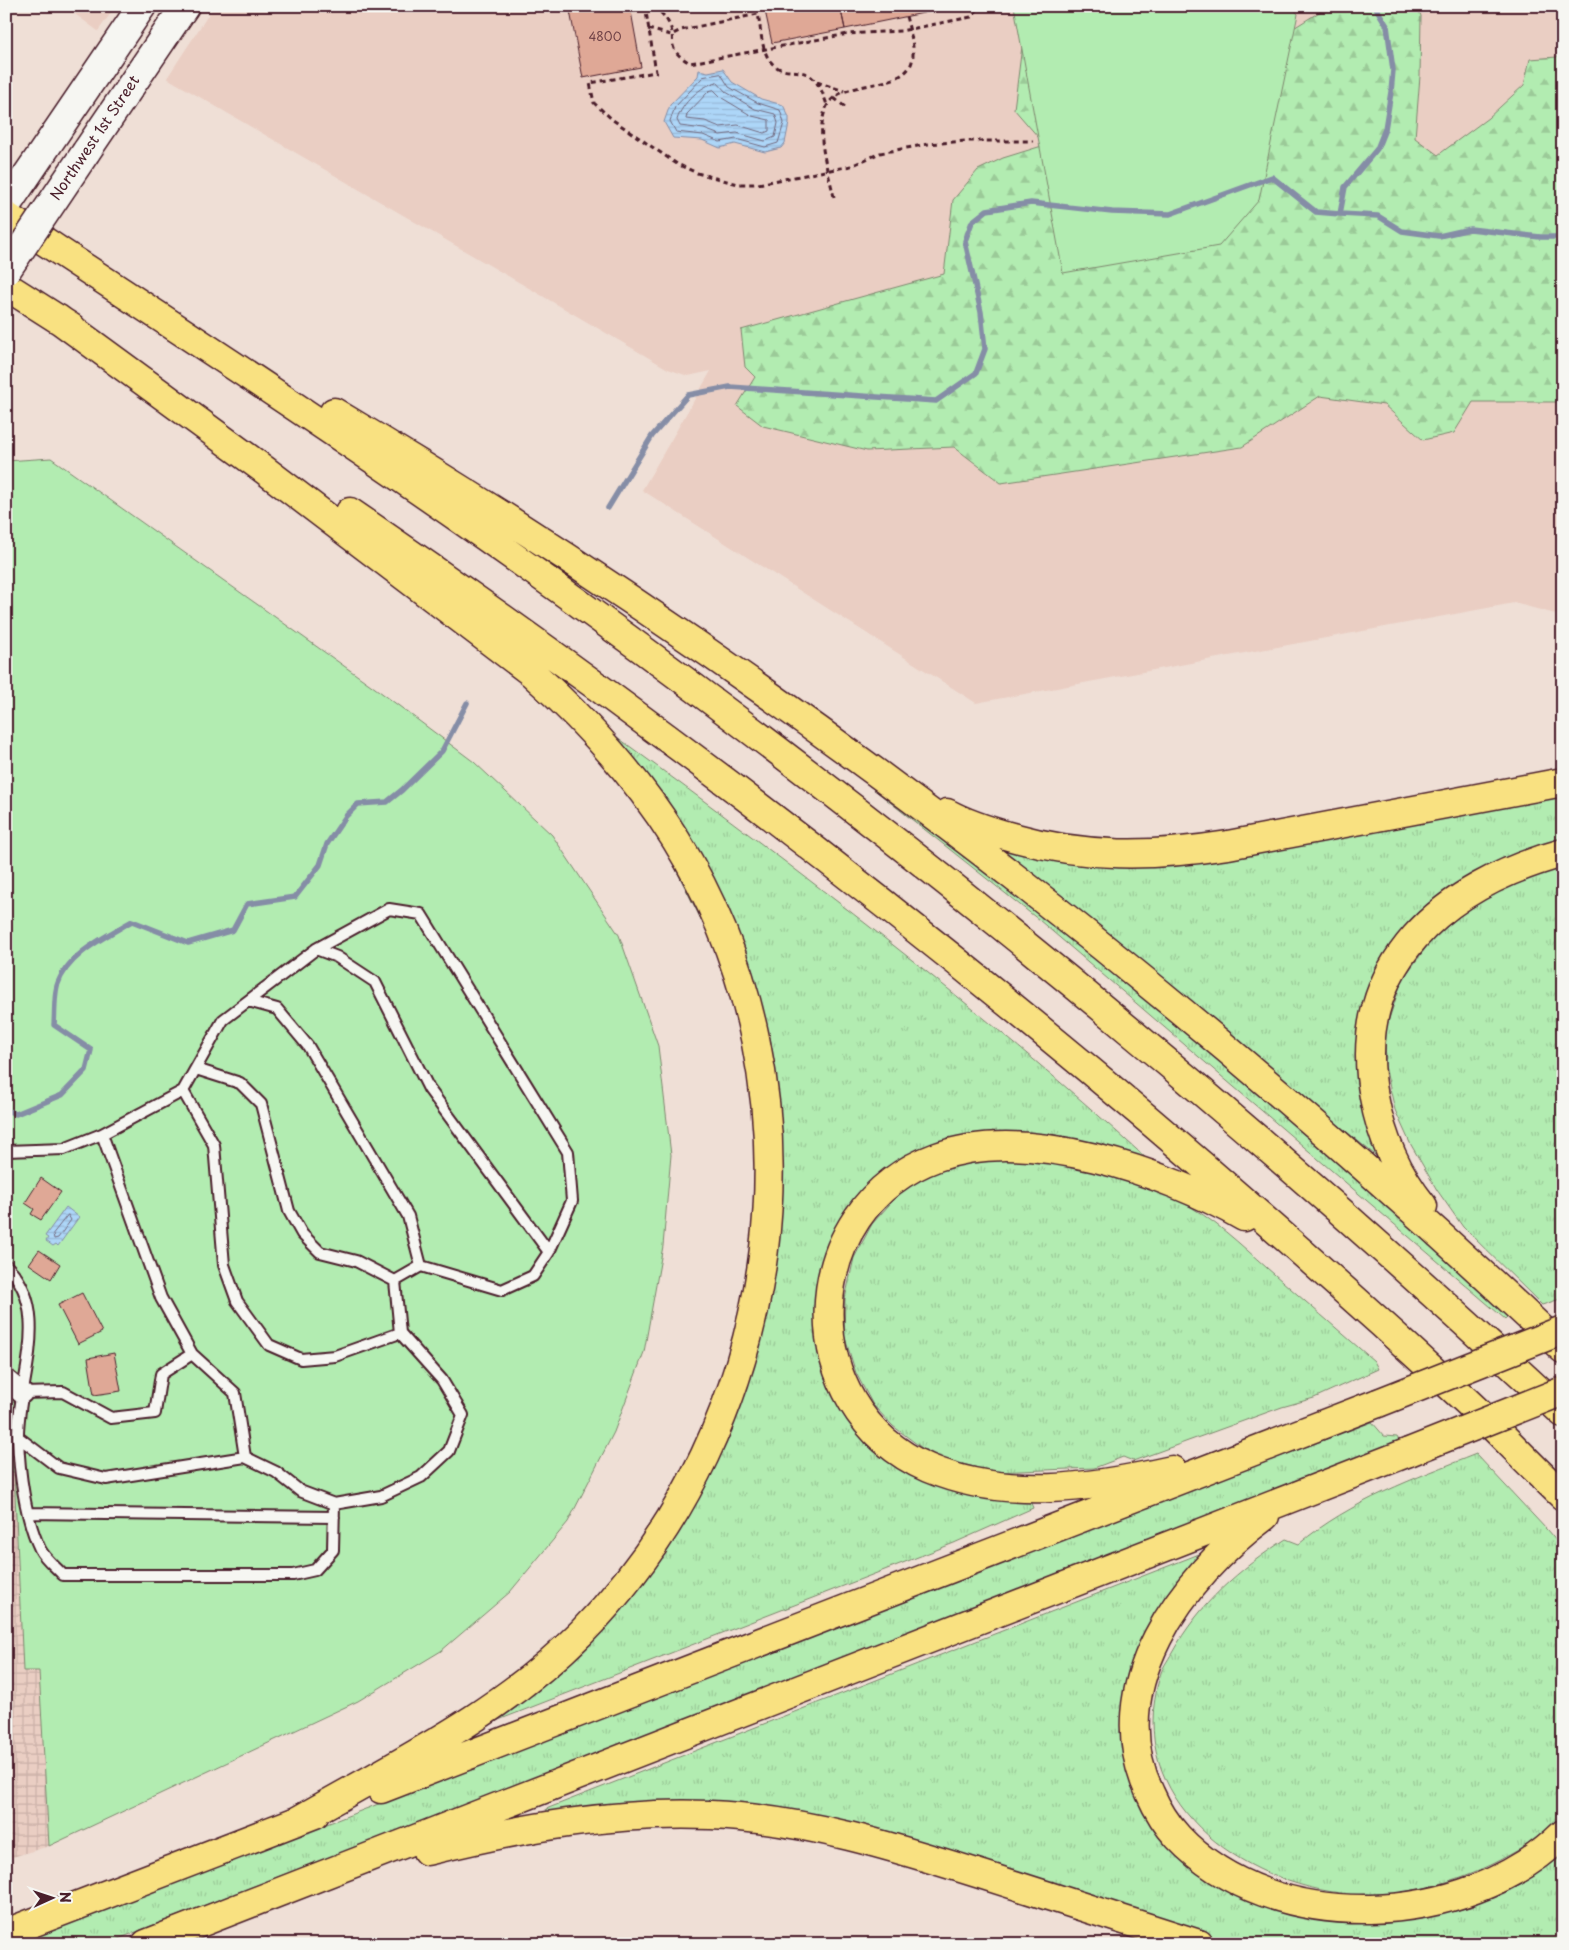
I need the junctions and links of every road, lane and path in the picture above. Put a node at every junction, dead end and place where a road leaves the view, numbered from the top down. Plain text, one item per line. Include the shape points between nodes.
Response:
1 (142, 6) edge
2 (185, 6) edge
3 (645, 6) edge
4 (654, 6) edge
5 (979, 6) edge
6 (906, 16) dead end
7 (909, 29) junction
8 (648, 30) junction
9 (670, 35) junction
10 (764, 48) junction
11 (817, 82) junction
12 (846, 91) junction
13 (834, 98) junction
14 (827, 105) junction
15 (845, 107) dead end
16 (1033, 141) dead end
17 (828, 170) junction
18 (834, 197) dead end
19 (6, 206) edge
20 (6, 216) edge
21 (6, 270) edge
22 (111, 284) junction
23 (6, 286) edge
24 (57, 318) junction
25 (876, 771) junction
26 (1563, 782) edge
27 (1563, 853) edge
28 (316, 949) junction
29 (248, 1001) junction
30 (196, 1069) junction
31 (184, 1091) junction
32 (102, 1134) junction
33 (6, 1151) edge
34 (549, 1252) junction
35 (1462, 1254) junction
36 (6, 1265) edge
37 (421, 1266) junction
38 (1328, 1275) junction
39 (395, 1281) junction
40 (1563, 1330) edge
41 (400, 1333) junction
42 (1563, 1349) edge
43 (192, 1354) junction
44 (6, 1380) edge
45 (1563, 1391) edge
46 (22, 1392) junction
47 (1563, 1413) edge
48 (18, 1437) junction
49 (1272, 1444) junction
50 (245, 1457) junction
51 (1305, 1492) junction
52 (1561, 1496) edge
53 (334, 1504) junction
54 (28, 1513) junction
55 (334, 1517) junction
56 (297, 1821) junction
57 (1563, 1834) edge
58 (322, 1877) junction
59 (92, 1900) junction
60 (6, 1919) edge
61 (6, 1934) edge
62 (146, 1944) edge
63 (1199, 1944) edge

1 - 19 main road
2 - 21 main road, Northwest 1st Street, bridge
3 - 8 path
4 - 9 path via 669,23
5 - 7 path via 971,16
6 - 7 path
7 - 10 path via 848,34
7 - 12 path via 914,55 907,70 892,79
8 - 9 path
8 - 17 path via 656,72 590,83 594,103 612,120 677,164 719,180 758,184
9 - 10 path via 672,47 690,63
9 - 10 path via 758,14
10 - 11 path via 776,68 808,73
11 - 12 path
11 - 14 path
12 - 13 path
13 - 14 path
13 - 15 path
14 - 17 path via 822,128
16 - 17 path via 966,140 928,144 880,153 851,166
17 - 18 path
20 - 22 highway
22 - 25 highway via 396,448 547,544 706,650
22 - 47 highway via 485,536 676,674 925,865 1097,1003 1271,1150 1446,1304
23 - 24 highway
24 - 38 highway via 207,415 404,550 689,756 1032,1024
24 - 56 highway via 262,468 532,673 572,709 615,755 678,843 707,898 728,948 756,1045 765,1106 769,1176 767,1231 758,1292 746,1345 727,1404 681,1502 618,1591 548,1664 500,1702 448,1736
25 - 26 highway via 953,816 994,832 1041,846 1140,855 1228,845
25 - 35 highway via 1044,900 1196,1023
27 - 35 highway via 1498,876 1466,894 1436,917 1392,967 1372,1022 1371,1080 1387,1144 1408,1188
28 - 29 lane
28 - 34 lane via 337,957 376,982 429,1089
28 - 34 lane via 389,909 421,914 568,1152 572,1201
29 - 30 lane via 223,1020
29 - 37 lane via 277,1009 308,1046 408,1216
30 - 31 lane
30 - 39 lane via 240,1082 261,1104 289,1211 302,1234 320,1252 356,1261
31 - 32 lane
31 - 41 lane via 214,1145 224,1265 237,1301 270,1346 301,1359 334,1356
32 - 33 lane via 64,1149
32 - 43 lane via 161,1298
34 - 37 lane via 533,1276 502,1290
35 - 42 highway
36 - 46 lane via 27,1297 30,1333 28,1370
37 - 39 lane
38 - 49 highway via 1260,1226 1172,1182 1116,1163 1076,1154 988,1146 937,1157 892,1182 874,1197 856,1220 836,1261 829,1289 827,1318 838,1374 851,1400 880,1436 902,1454 928,1467 993,1486 1030,1489 1070,1487 1142,1476
38 - 52 highway via 1464,1399
39 - 41 lane
40 - 49 highway, bridge
41 - 53 lane via 442,1380 463,1415 449,1451 421,1477 381,1496
43 - 46 lane via 161,1374 155,1413 111,1418 63,1392
43 - 50 lane via 235,1393
44 - 46 street
45 - 51 highway, bridge
46 - 48 lane
48 - 50 lane via 59,1468 106,1479
48 - 54 lane
49 - 56 highway
50 - 53 lane via 276,1472 300,1491
51 - 57 highway via 1246,1530 1220,1554 1190,1588 1152,1647 1141,1676 1134,1724 1136,1754 1143,1778 1167,1824 1194,1853 1222,1872 1262,1890 1334,1908 1372,1910 1409,1907 1451,1897 1492,1881 1529,1860
51 - 58 highway
53 - 55 lane
54 - 55 lane
54 - 55 lane via 41,1551 62,1575 293,1575 315,1570 333,1550
56 - 59 highway
58 - 62 highway
58 - 63 highway via 463,1842 558,1824 649,1814 712,1815 830,1830 891,1846
59 - 60 highway
59 - 61 highway

